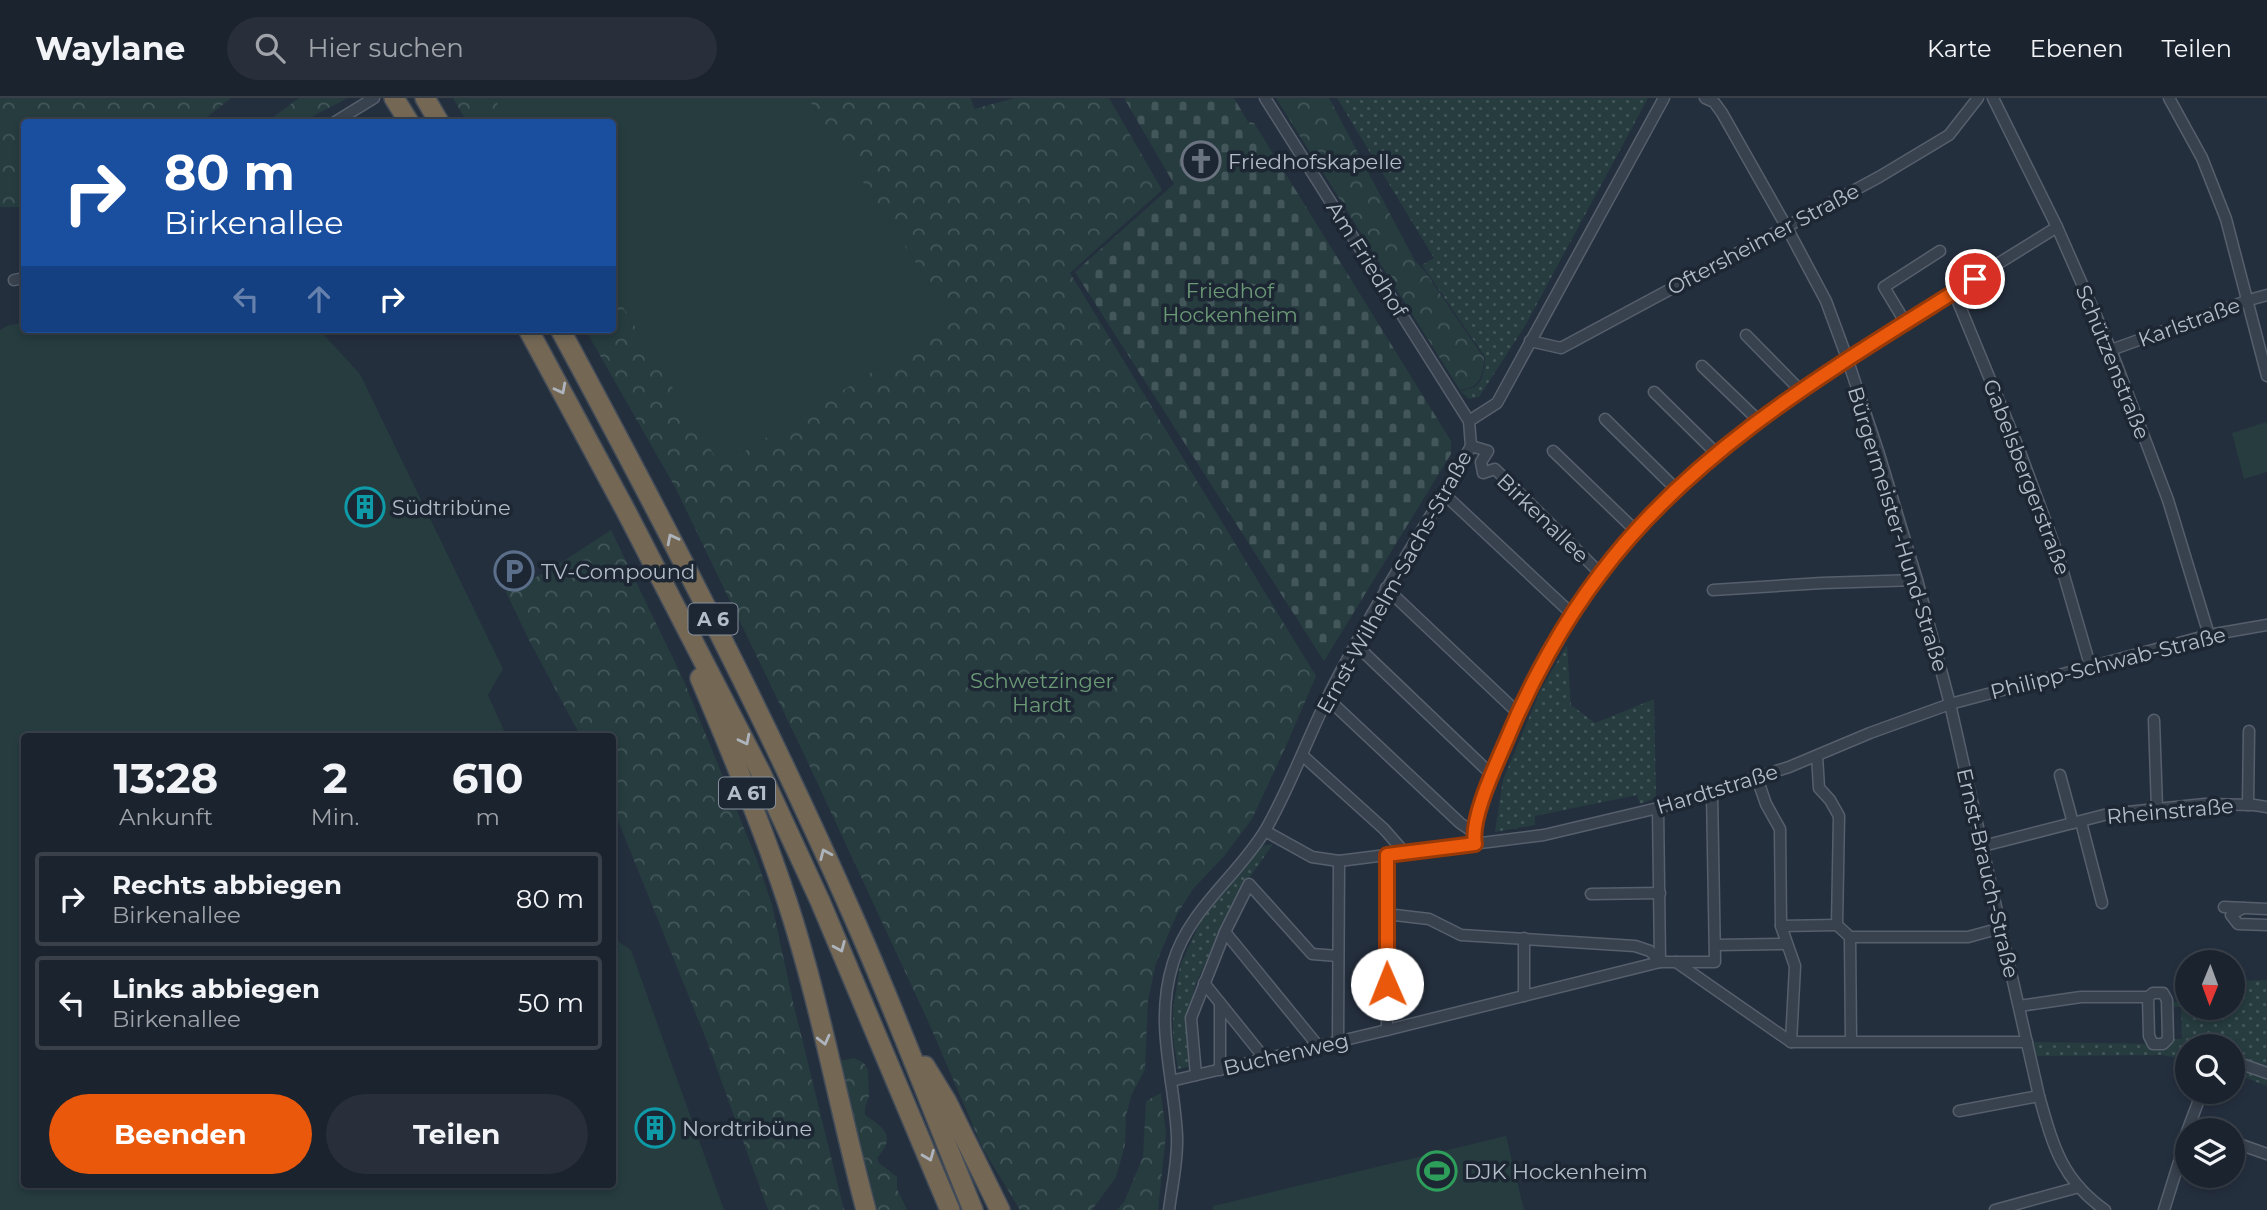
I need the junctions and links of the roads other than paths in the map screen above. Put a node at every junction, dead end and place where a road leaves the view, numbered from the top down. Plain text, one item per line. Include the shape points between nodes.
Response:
1 (374, 98) edge
2 (394, 98) edge
3 (425, 98) edge
4 (1265, 98) edge
5 (1664, 98) edge
6 (1705, 98) edge
7 (1978, 98) edge
8 (1993, 98) edge
9 (2169, 98) edge
10 (340, 119) edge
11 (407, 119) edge
12 (437, 119) edge
13 (1786, 226) junction
14 (2057, 227) junction
15 (1940, 251) dead end
16 (1954, 292) junction
17 (2267, 295) edge
18 (2249, 300) junction
19 (1905, 322) junction
20 (530, 333) edge
21 (562, 333) edge
22 (1746, 335) dead end
23 (1530, 341) junction
24 (2111, 350) junction
25 (1847, 358) junction
26 (1702, 366) dead end
27 (2267, 376) edge
28 (1801, 391) junction
29 (1654, 392) dead end
30 (1605, 419) dead end
31 (1469, 421) junction
32 (1759, 421) junction
33 (1471, 446) junction
34 (1553, 451) dead end
35 (1717, 454) junction
36 (1677, 489) junction
37 (1444, 494) junction
38 (1636, 531) junction
39 (1600, 573) junction
40 (1917, 580) junction
41 (1386, 588) junction
42 (1713, 590) dead end
43 (680, 614) junction
44 (1573, 615) junction
45 (2267, 625) edge
46 (2210, 635) junction
47 (1356, 644) junction
48 (2090, 665) junction
49 (1327, 698) junction
50 (1950, 705) junction
51 (1518, 713) junction
52 (2154, 720) dead end
53 (2249, 731) dead end
54 (1302, 755) junction
55 (1817, 756) junction
56 (1492, 775) junction
57 (2060, 775) dead end
58 (1758, 778) junction
59 (1712, 792) junction
60 (2248, 805) junction
61 (2267, 807) edge
62 (1658, 808) junction
63 (2157, 808) junction
64 (2077, 822) junction
65 (1265, 831) junction
66 (1473, 832) junction
67 (1475, 844) junction
68 (1983, 846) junction
69 (1405, 853) junction
70 (1387, 855) junction
71 (1339, 861) junction
72 (1660, 893) junction
73 (1591, 894) dead end
74 (2102, 903) dead end
75 (2224, 907) dead end
76 (2243, 908) junction
77 (2267, 909) edge
78 (1386, 914) junction
79 (1837, 925) junction
80 (2267, 925) edge
81 (1781, 926) junction
82 (2001, 928) junction
83 (1225, 932) junction
84 (1850, 937) junction
85 (1524, 938) junction
86 (1786, 944) junction
87 (1716, 945) junction
88 (1338, 956) junction
89 (1660, 962) junction
90 (1676, 962) junction
91 (1204, 982) junction
92 (1524, 996) junction
93 (2148, 997) dead end
94 (1220, 1003) junction
95 (2019, 1006) junction
96 (900, 1023) junction
97 (1387, 1030) junction
98 (1338, 1041) junction
99 (1851, 1041) junction
100 (1791, 1042) junction
101 (2027, 1042) junction
102 (1319, 1047) junction
103 (1266, 1060) junction
104 (2245, 1065) edge
105 (1220, 1070) junction
106 (2267, 1073) edge
107 (1196, 1074) junction
108 (1171, 1081) junction
109 (2039, 1096) junction
110 (1959, 1111) dead end
111 (2245, 1146) edge
112 (2267, 1154) edge
113 (2175, 1177) edge
114 (2079, 1187) junction
115 (866, 1210) edge
116 (950, 1210) edge
117 (973, 1210) edge
118 (1000, 1210) edge
119 (1169, 1210) edge
120 (1995, 1210) edge
121 (2105, 1210) edge
122 (2164, 1210) edge

1 - 10 street
2 - 11 highway
3 - 12 highway
4 - 31 street, Am Friedhof
5 - 23 street, Ernst-Wilhelm-Sachs-Straße
6 - 13 street, Bürgermeister-Hund-Straße via 1723,113
7 - 13 street, Oftersheimer Straße via 1949,135
8 - 14 street, Schützenstraße
9 - 18 street via 2222,207
13 - 23 street, Oftersheimer Straße via 1561,348
13 - 25 street, Bürgermeister-Hund-Straße via 1826,301
14 - 16 street, Birkenallee
14 - 24 street, Schützenstraße
15 - 19 street via 1884,287
16 - 19 street, Birkenallee
16 - 48 street, Gabelsbergerstraße via 2058,555
17 - 18 street, Karlstraße
18 - 24 street, Karlstraße
18 - 27 street
19 - 25 street, Birkenallee
20 -> 43 highway, A 6
96 -> 21 highway, A 6 via 735,664
22 - 28 street
23 - 31 street, Ernst-Wilhelm-Sachs-Straße via 1497,403
24 - 46 street, Schützenstraße via 2168,500
25 - 28 street, Birkenallee
25 - 40 street, Bürgermeister-Hund-Straße
26 - 32 street
28 - 32 street, Birkenallee
29 - 35 street
30 - 36 street
31 - 33 street, Ernst-Wilhelm-Sachs-Straße
32 - 35 street, Birkenallee
33 - 37 street, Ernst-Wilhelm-Sachs-Straße
33 - 39 street, Birkenallee via 1488,451 1481,462 1483,472 1495,469
34 - 38 street
35 - 36 street, Birkenallee
36 - 38 street, Birkenallee
37 - 41 street, Ernst-Wilhelm-Sachs-Straße
37 - 44 street
38 - 39 street, Birkenallee
39 - 44 street, Birkenallee
40 - 42 street
40 - 50 street, Bürgermeister-Hund-Straße
41 - 47 street, Ernst-Wilhelm-Sachs-Straße
41 - 51 street
43 -> 115 highway, A 61 via 689,652 787,901
43 -> 116 highway, A 6 via 820,901
44 - 51 street, Birkenallee
45 - 46 street, Philipp-Schwab-Straße
46 - 48 street, Philipp-Schwab-Straße
47 - 49 street, Ernst-Wilhelm-Sachs-Straße
47 - 56 street
48 - 50 street, Philipp-Schwab-Straße
49 - 54 street, Ernst-Wilhelm-Sachs-Straße
49 - 66 street
50 - 55 street, Hardtstraße
50 - 68 street, Ernst-Brauch-Straße
51 - 56 street, Birkenallee
52 - 63 street
53 - 60 street
54 - 65 street, Ernst-Wilhelm-Sachs-Straße
54 - 69 street
55 - 58 street, Hardtstraße
55 - 79 street via 1819,788 1839,816
56 - 66 street, Birkenallee
57 - 64 street
58 - 59 street, Hardtstraße
58 - 81 street via 1780,829
59 - 62 street, Hardtstraße
59 - 87 street
60 - 61 street, Rheinstraße
60 - 63 street, Rheinstraße
62 - 67 street, Hardtstraße via 1544,835
62 - 72 street
63 - 64 street, Rheinstraße
64 - 68 street, Rheinstraße
64 - 74 street
65 - 71 street via 1312,857
65 - 108 street, Ernst-Wilhelm-Sachs-Straße via 1194,918 1173,961 1164,1008
66 - 67 street, Birkenallee
67 - 69 street
68 - 82 street, Ernst-Brauch-Straße
69 - 70 street
70 - 71 street
70 - 78 street
71 - 88 street
72 - 73 street
72 - 89 street
75 - 76 street
76 - 77 street
76 - 80 street via 2231,915 2238,924
78 - 85 street, Buchenweg via 1429,919 1461,935
78 - 97 street
79 - 81 street
79 - 84 street
81 - 86 street
82 - 84 street via 1968,937
82 - 95 street, Ernst-Brauch-Straße
83 - 88 street via 1249,884 1312,954
83 - 91 street
83 - 102 street
84 - 99 street
85 - 89 street, Buchenweg via 1635,946 1650,951
85 - 92 street
86 - 87 street
86 - 100 street via 1795,966
87 - 90 street, Buchenweg via 1715,962
88 - 98 street
89 - 90 street, Buchenweg
89 - 92 street, Buchenweg
90 - 100 street
91 - 94 street
91 - 107 street via 1191,1018
92 - 97 street, Buchenweg
93 - 95 street via 2081,997
94 - 103 street
94 - 105 street
95 - 101 street, Ernst-Brauch-Straße
96 - 117 highway, A 6
96 - 118 highway, A 6 via 947,1102
97 - 98 street, Buchenweg
98 - 102 street, Buchenweg
99 - 100 street
99 - 101 street
101 - 109 street, Ernst-Brauch-Straße
102 - 103 street, Buchenweg
103 - 105 street, Buchenweg
104 - 106 street
105 - 107 street, Buchenweg
107 - 108 street, Buchenweg
108 - 119 street, Ernst-Wilhelm-Sachs-Straße via 1177,1154
109 - 110 street
109 - 114 street, Ernst-Brauch-Straße via 2063,1165
111 - 112 street
113 - 122 street
114 - 120 street
114 - 121 street, Ernst-Brauch-Straße

